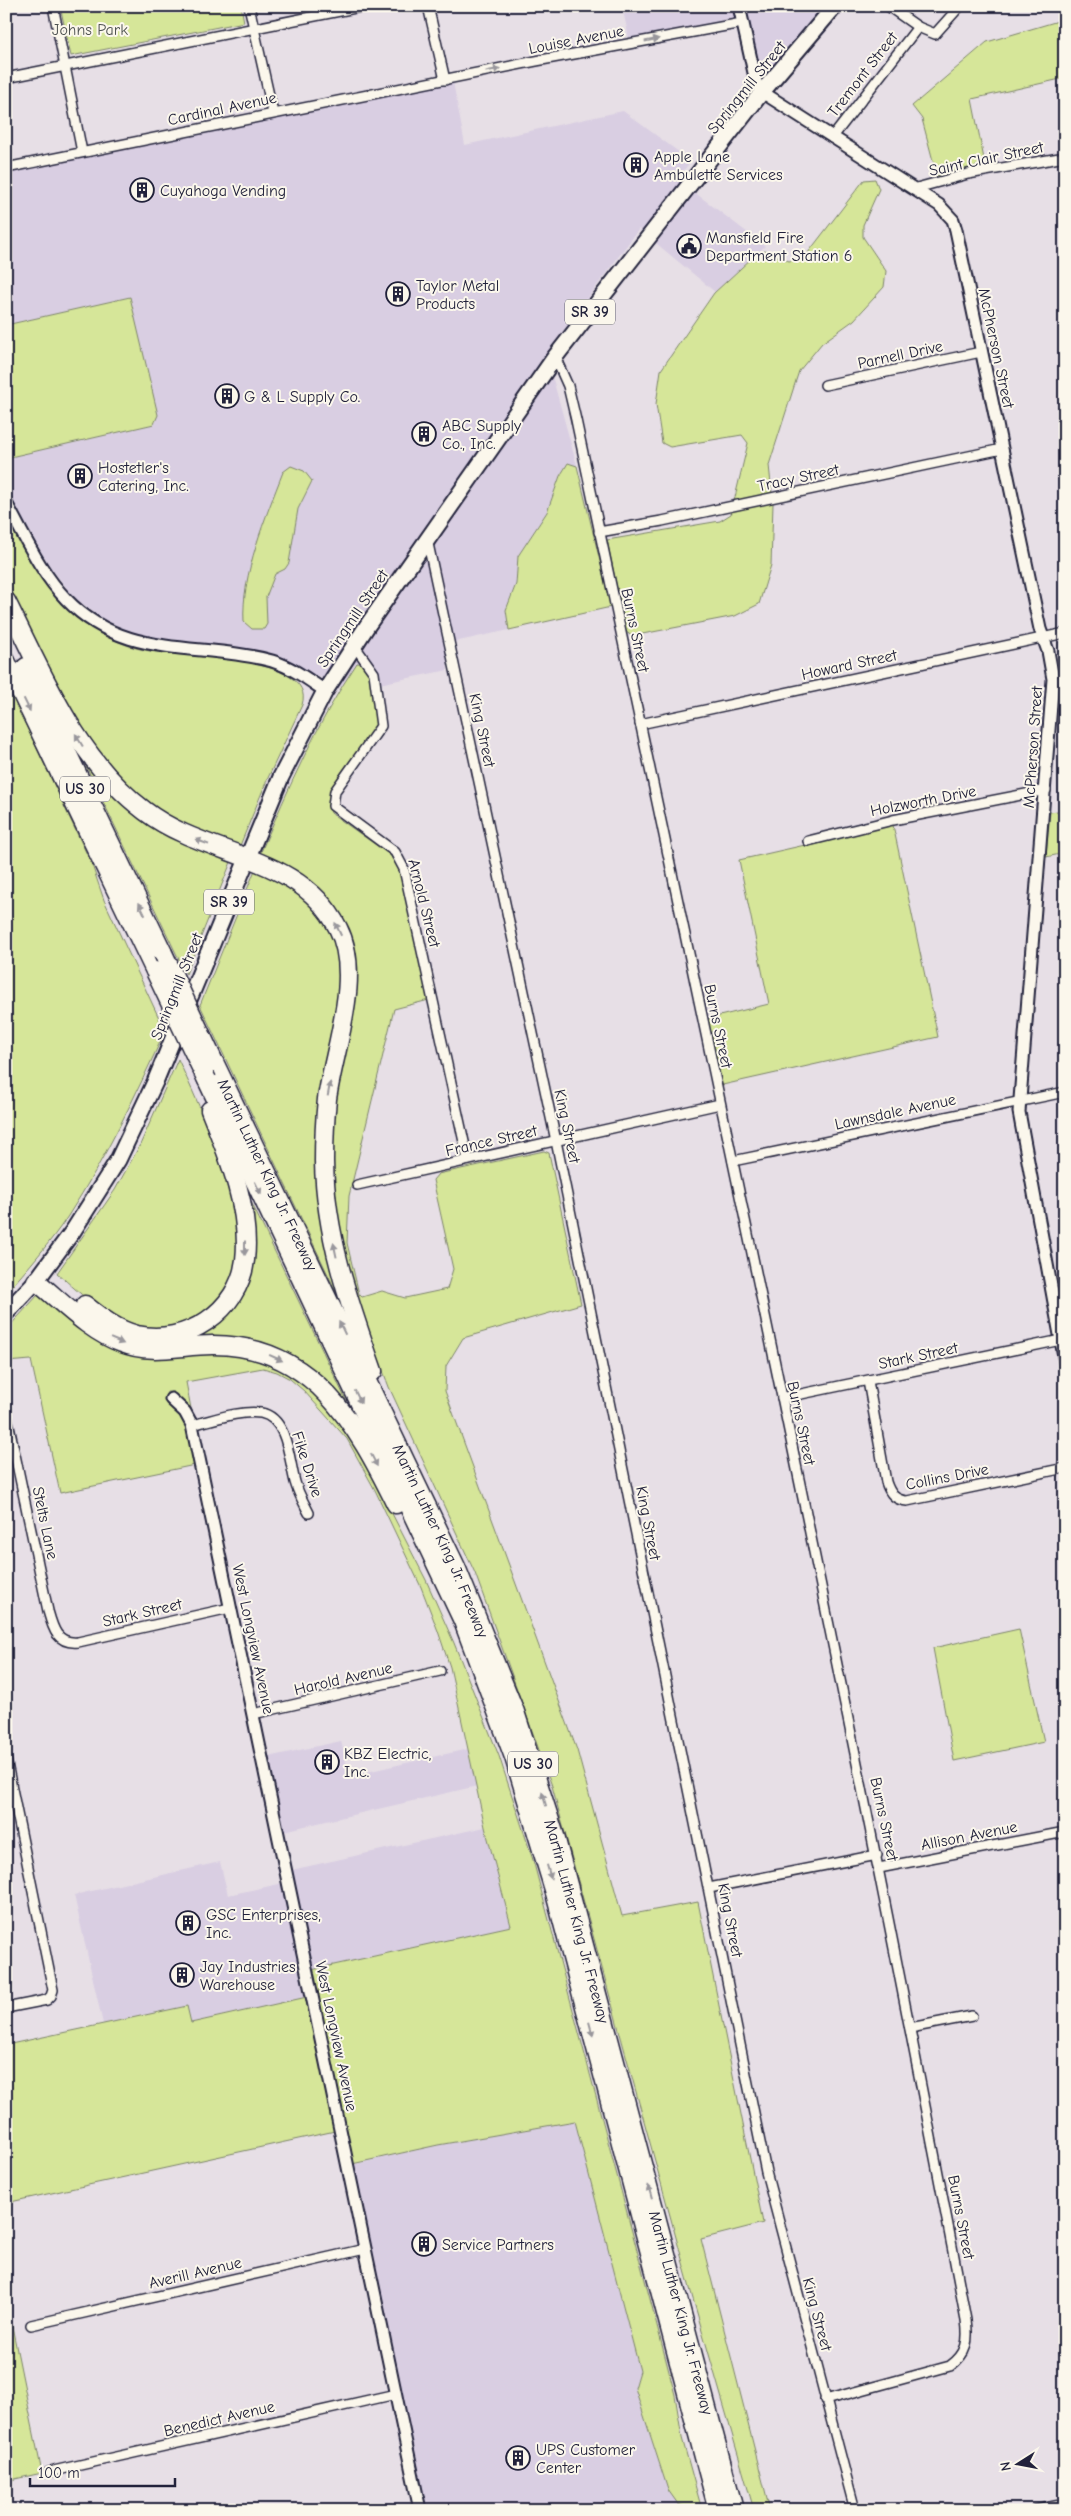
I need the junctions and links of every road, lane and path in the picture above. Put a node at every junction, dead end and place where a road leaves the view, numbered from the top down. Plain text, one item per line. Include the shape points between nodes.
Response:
1 (52, 6) edge
2 (249, 6) edge
3 (365, 6) edge
4 (428, 6) edge
5 (739, 6) edge
6 (835, 6) edge
7 (888, 6) edge
8 (960, 6) edge
9 (742, 23) junction
10 (918, 27) junction
11 (254, 28) junction
12 (65, 66) junction
13 (6, 78) edge
14 (445, 80) junction
15 (762, 92) junction
16 (273, 113) junction
17 (832, 138) junction
18 (82, 152) junction
19 (1065, 156) edge
20 (6, 168) edge
21 (913, 189) junction
22 (981, 352) junction
23 (555, 357) junction
24 (825, 385) dead end
25 (1002, 449) junction
26 (6, 503) edge
27 (600, 532) junction
28 (427, 539) junction
29 (6, 600) edge
30 (6, 626) edge
31 (1065, 633) edge
32 (1043, 638) junction
33 (354, 645) junction
34 (6, 661) edge
35 (325, 691) junction
36 (640, 724) junction
37 (1046, 790) junction
38 (808, 841) dead end
39 (248, 858) junction
40 (204, 1085) junction
41 (1065, 1092) edge
42 (1020, 1100) junction
43 (720, 1104) junction
44 (556, 1140) junction
45 (468, 1160) junction
46 (733, 1161) junction
47 (356, 1185) dead end
48 (40, 1276) junction
49 (6, 1313) edge
50 (1061, 1340) junction
51 (1065, 1362) edge
52 (868, 1381) junction
53 (782, 1398) junction
54 (171, 1399) dead end
55 (6, 1412) edge
56 (192, 1425) junction
57 (1065, 1468) edge
58 (309, 1513) dead end
59 (230, 1608) junction
60 (477, 1616) junction
61 (60, 1639) joint
62 (440, 1671) dead end
63 (253, 1714) junction
64 (6, 1759) edge
65 (10, 1800) edge
66 (528, 1800) junction
67 (1065, 1832) edge
68 (877, 1855) junction
69 (879, 1868) junction
70 (709, 1888) junction
71 (6, 2008) edge
72 (972, 2016) dead end
73 (910, 2028) junction
74 (365, 2249) junction
75 (32, 2325) dead end
76 (690, 2342) junction
77 (396, 2394) junction
78 (825, 2400) junction
79 (692, 2411) junction
80 (49, 2472) dead end
81 (1065, 2504) edge
82 (420, 2510) edge
83 (710, 2510) edge
84 (718, 2510) edge
85 (734, 2510) edge
86 (745, 2510) edge
87 (855, 2510) edge
88 (1036, 2510) edge

1 - 12 street
2 - 11 street
3 - 11 street
4 - 14 street
5 - 9 street
6 - 15 main road, Springmill Street / SR 39
7 - 10 street
8 - 10 street, Tremont Street via 935,34
14 -> 9 street, Louise Avenue
9 - 15 street via 757,86
10 - 17 street, Tremont Street
11 - 12 street
11 - 16 street
12 - 13 street
12 - 18 street
14 - 16 street, Cardinal Avenue
15 - 17 street, McPherson Street
15 - 23 main road, Springmill Street / SR 39
16 - 18 street, Cardinal Avenue
17 - 21 street, McPherson Street
18 - 20 street, Cardinal Avenue
19 - 21 street, Saint Clair Street via 968,174
21 - 22 street, McPherson Street via 939,205 953,220
22 - 24 street, Parnell Drive
22 - 25 street, McPherson Street
23 - 27 street, Burns Street via 571,400
23 - 28 main road, Springmill Street / SR 39
25 - 27 street, Tracy Street via 662,522
25 - 32 street, McPherson Street
26 - 35 street via 58,590 101,626 151,645 274,662 294,670
27 - 36 street, Burns Street
28 - 33 main road, Springmill Street / SR 39
28 - 44 street, King Street
39 -> 29 highway via 204,843 166,825 133,802 105,776 64,715
60 -> 30 highway, Martin Luther King Jr. Freeway / US 30, bridge
31 - 32 street, Howard Street
32 - 36 street, Howard Street
32 - 37 street, McPherson Street via 1053,679
33 - 35 main road, Springmill Street / SR 39
33 - 45 street, Arnold Street via 374,673 381,726 335,791 333,806 395,852 404,869
34 -> 40 highway, Martin Luther King Jr. Freeway / US 30, bridge
35 - 39 main road, Springmill Street / SR 39 via 281,777
36 - 43 street, Burns Street
37 - 38 street, Holzworth Drive
37 - 42 street, McPherson Street
39 - 48 main road, Springmill Street / SR 39 via 136,1125 96,1196
60 -> 39 highway via 468,1574 373,1371 348,1297 331,1231 325,1186 325,1131 327,1099 348,982 346,950 339,929 315,896 290,877
40 -> 48 highway via 244,1225 242,1275 223,1307 207,1322 181,1333 162,1337 136,1334 112,1325
40 -> 66 highway, Martin Luther King Jr. Freeway / US 30 via 452,1596 500,1716
41 - 42 street, Lawnsdale Avenue
42 - 46 street, Lawnsdale Avenue
42 - 50 street, McPherson Street via 1020,1122
43 - 44 street, France Street
43 - 46 street, Burns Street
44 - 45 street, France Street
44 - 70 street, King Street
45 - 47 street, France Street
46 - 53 street, Burns Street
48 - 49 main road, Springmill Street / SR 39
48 -> 66 highway via 96,1329 121,1343 151,1350 212,1345 253,1350 299,1370 327,1393 356,1429 389,1490 448,1611 509,1764
50 - 51 street, McPherson Street
50 - 52 street, Stark Street
52 - 53 street, Stark Street
52 - 57 street, Collins Drive via 886,1482 896,1499 907,1501
53 - 68 street, Burns Street
54 - 56 street, West Longview Avenue via 185,1412
55 - 61 street, Stelts Lane via 50,1618
56 - 58 street, Fike Drive via 253,1413 277,1422 295,1483
56 - 59 street, West Longview Avenue
59 - 61 street, Stark Street via 78,1642
59 - 63 street, West Longview Avenue
76 -> 60 highway, Martin Luther King Jr. Freeway / US 30 via 552,1827 515,1712
62 - 63 street, Harold Avenue
63 - 74 street, West Longview Avenue
64 - 65 street
65 - 71 street via 53,1990 47,2000
66 -> 79 highway, Martin Luther King Jr. Freeway / US 30
67 - 69 street, Allison Avenue
68 - 69 street, Burns Street
68 - 70 street
69 - 73 street, Burns Street
70 - 78 street, King Street via 766,2172
72 - 73 street
73 - 78 street, Burns Street via 966,2320 967,2344 964,2353 950,2366
74 - 75 street, Averill Avenue
74 - 77 street, West Longview Avenue
76 - 85 highway, Martin Luther King Jr. Freeway / US 30
76 - 86 highway via 724,2436
77 - 80 street, Benedict Avenue
77 - 82 street, West Longview Avenue
78 - 87 street, King Street
79 - 83 highway via 694,2445
79 - 84 highway, Martin Luther King Jr. Freeway / US 30
81 - 88 street

